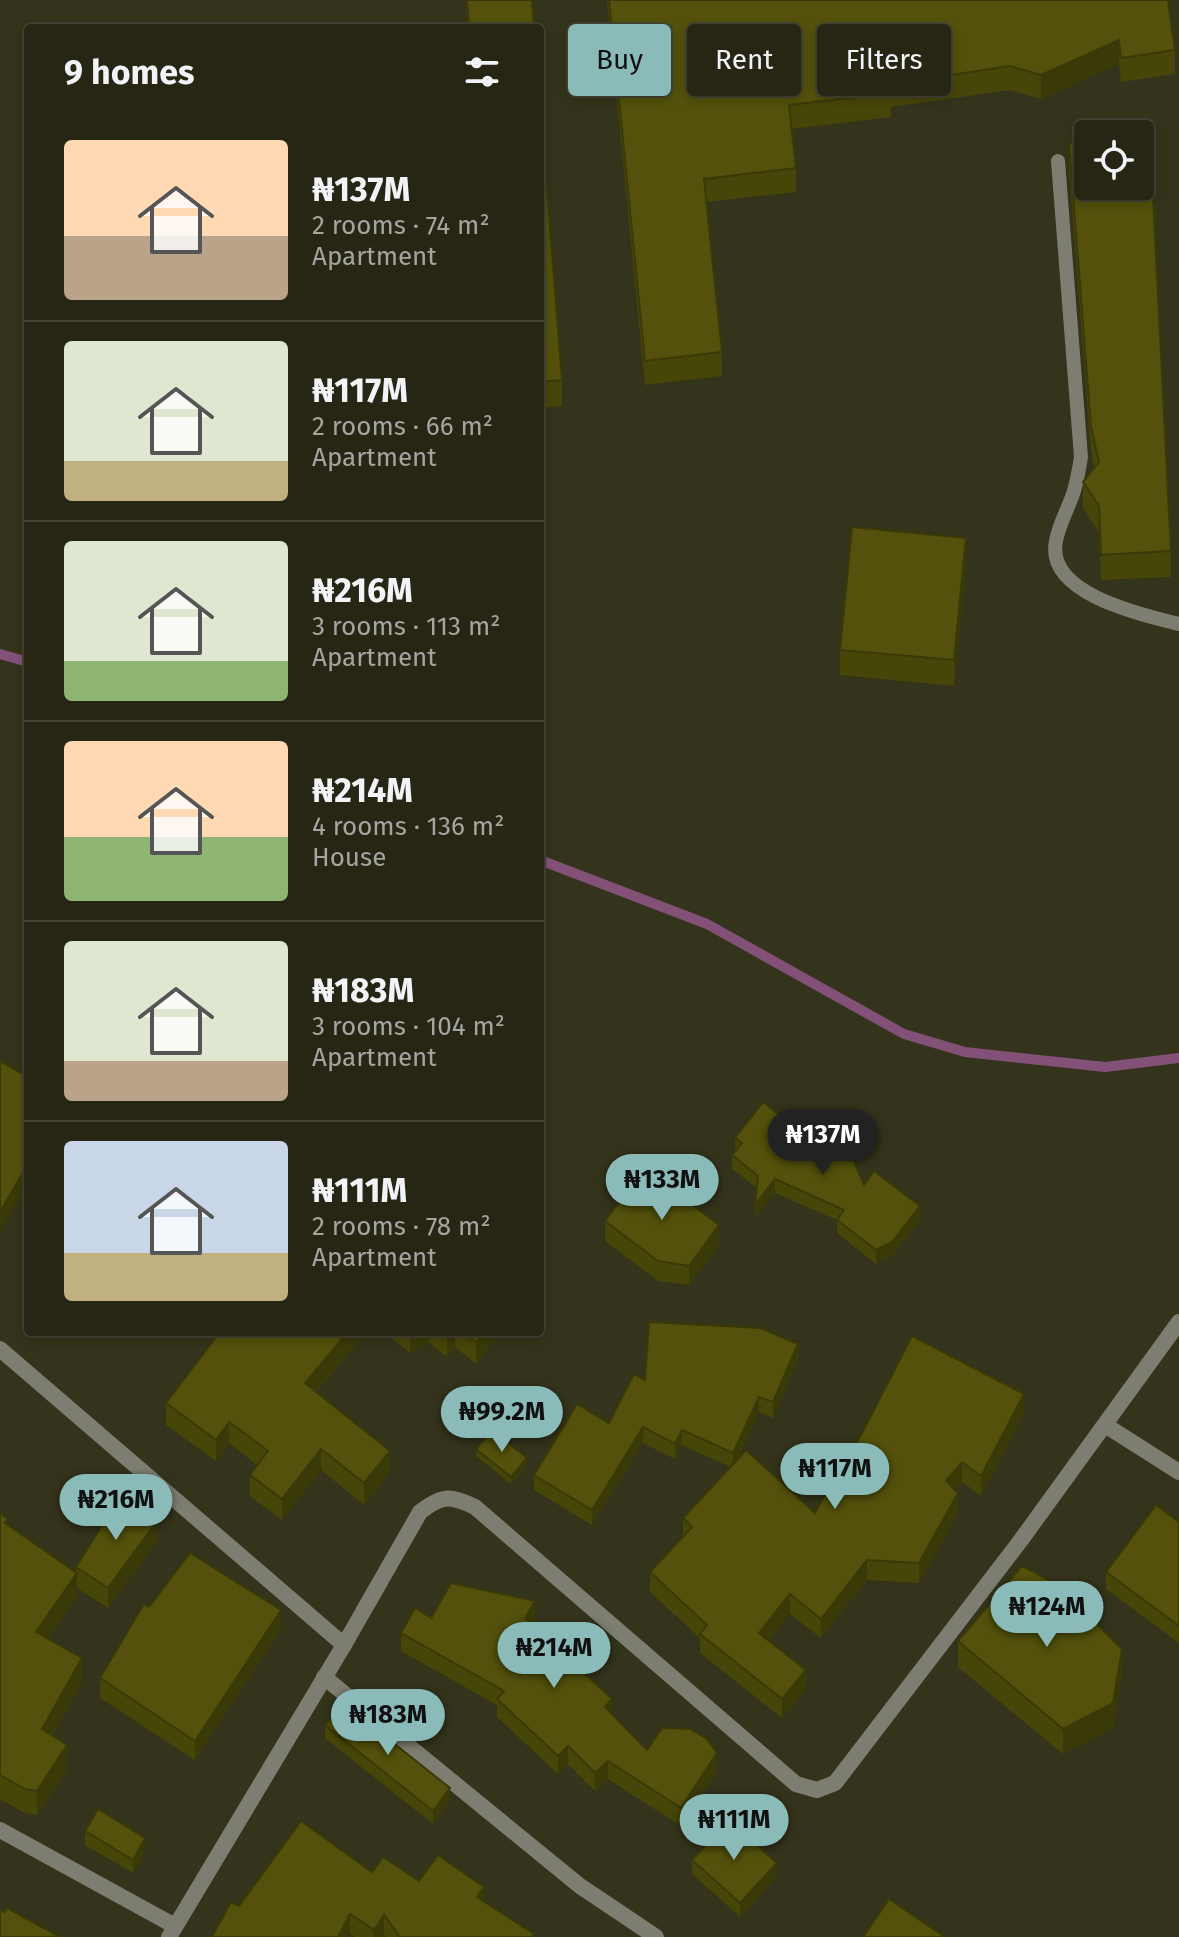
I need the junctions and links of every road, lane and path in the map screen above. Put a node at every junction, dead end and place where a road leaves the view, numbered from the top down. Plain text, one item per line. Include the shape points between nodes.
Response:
1 (1058, 161) dead end
2 (1179, 624) edge
3 (1179, 1322) edge
4 (0, 1349) edge
5 (1105, 1425) junction
6 (1179, 1472) edge
7 (344, 1645) junction
8 (324, 1677) junction
9 (0, 1830) edge
10 (172, 1932) edge
11 (656, 1937) edge

1 - 2 lane via 1081,457 1055,542 1056,557 1085,592 1131,612
3 - 5 street
4 - 7 street
5 - 6 street
5 - 7 street via 835,1783 817,1790 796,1784 475,1507 457,1498 436,1499 420,1512
7 - 8 street
8 - 10 street
8 - 11 street via 580,1886
9 - 10 street

